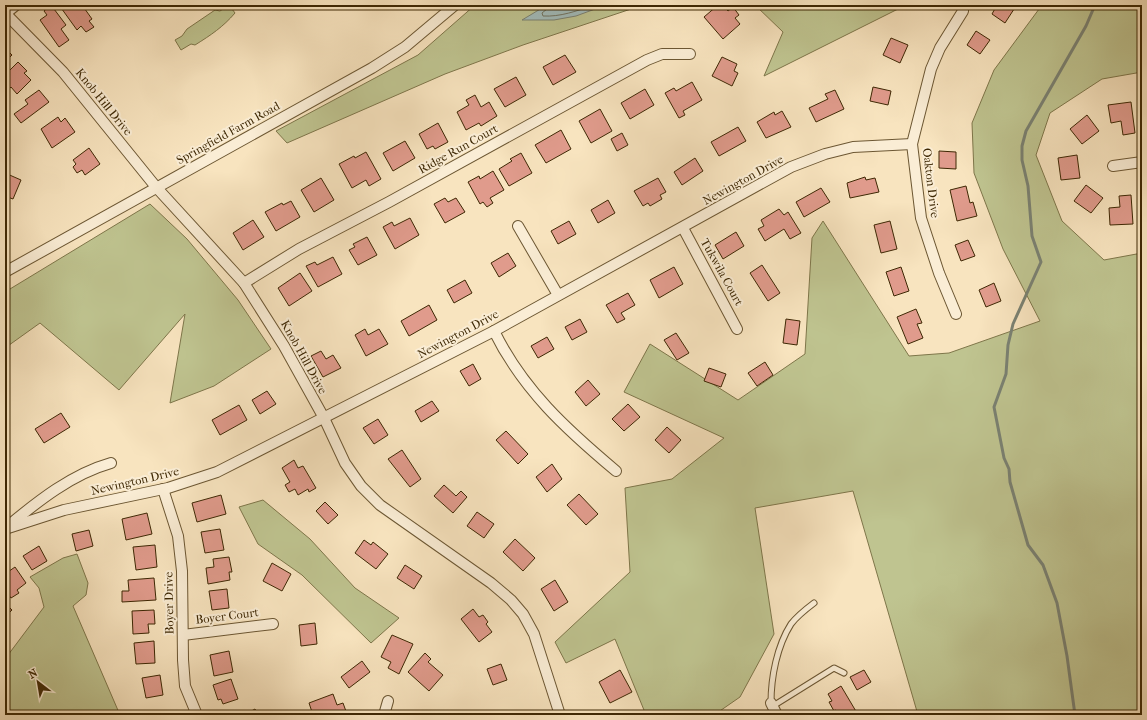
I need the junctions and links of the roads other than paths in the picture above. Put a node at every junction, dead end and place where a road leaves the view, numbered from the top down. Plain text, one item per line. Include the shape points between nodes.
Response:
1 (16, 5) edge
2 (455, 5) edge
3 (963, 11) dead end
4 (5, 13) edge
5 (690, 54) dead end
6 (912, 144) junction
7 (1142, 162) edge
8 (1112, 166) dead end
9 (156, 187) junction
10 (518, 226) dead end
11 (683, 228) junction
12 (5, 272) edge
13 (244, 283) junction
14 (558, 295) junction
15 (956, 314) dead end
16 (737, 329) dead end
17 (494, 331) junction
18 (324, 418) junction
19 (111, 463) dead end
20 (616, 471) dead end
21 (163, 489) junction
22 (5, 529) edge
23 (814, 603) dead end
24 (273, 624) dead end
25 (183, 634) junction
26 (844, 673) dead end
27 (388, 701) dead end
28 (774, 708) edge
29 (198, 715) edge
30 (384, 715) edge
31 (560, 715) edge

1 - 4 street
2 - 9 street, Springfield Farm Road via 405,47 372,68
3 - 6 street, Oakton Drive via 940,48
4 - 9 street, Knob Hill Drive via 64,72
5 - 13 street, Ridge Run Court via 662,54 647,60 389,202 298,249
6 - 11 street, Newington Drive via 853,147 825,154 791,167
6 - 15 street, Oakton Drive via 921,218 936,267
7 - 8 street
9 - 12 street, Springfield Farm Road
9 - 13 street, Knob Hill Drive
10 - 14 street
11 - 14 street, Newington Drive
11 - 16 street, Tukwila Court
13 - 18 street, Knob Hill Drive via 284,346
14 - 17 street, Newington Drive
17 - 18 street, Newington Drive
17 - 20 street via 506,355 534,394 572,434
18 - 21 street, Newington Drive via 217,472
18 - 31 street, Knob Hill Drive via 345,463 361,486 380,506 491,583 523,614 534,634
19 - 22 street via 98,467 47,494
21 - 22 street, Newington Drive via 64,510
21 - 25 street, Boyer Drive via 178,536 182,571
23 - 28 lane via 800,614 785,636 771,688
24 - 25 street, Boyer Court
25 - 29 street, Boyer Drive via 185,686
26 - 28 lane via 834,668
27 - 30 street

